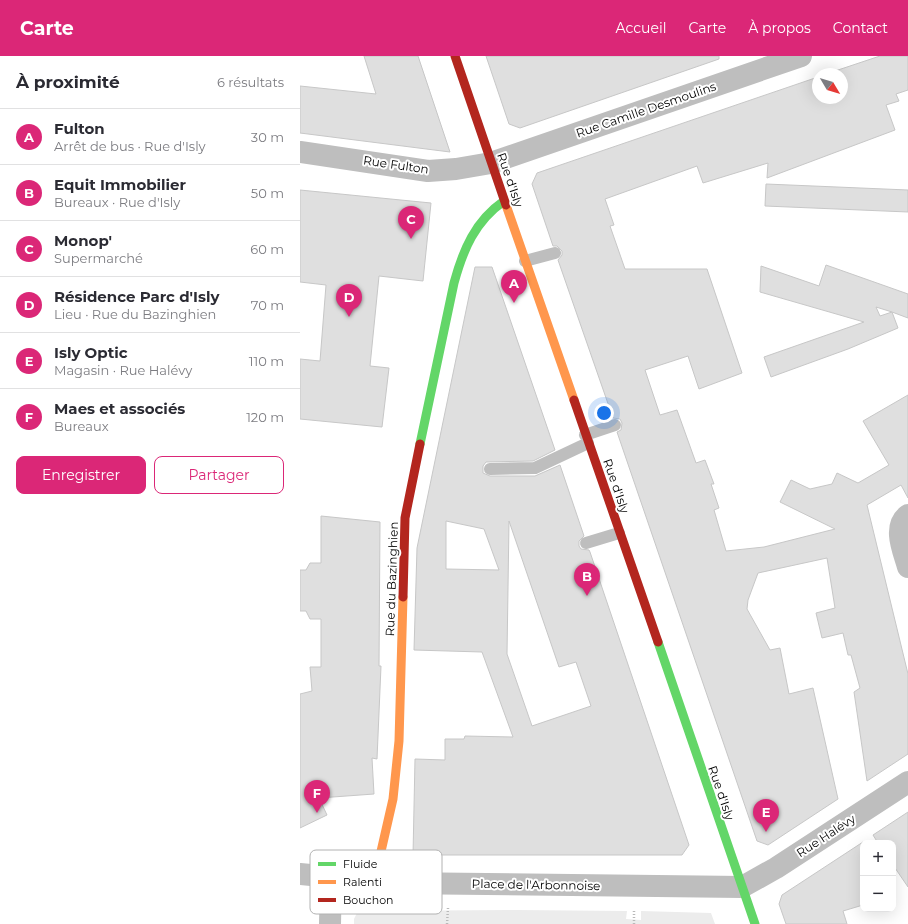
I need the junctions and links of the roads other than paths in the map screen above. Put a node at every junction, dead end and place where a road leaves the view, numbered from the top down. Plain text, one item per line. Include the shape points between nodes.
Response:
1 (455, 56) edge
2 (801, 56) edge
3 (300, 152) edge
4 (491, 163) junction
5 (504, 201) junction
6 (555, 253) dead end
7 (525, 261) junction
8 (615, 425) dead end
9 (587, 439) junction
10 (490, 469) dead end
11 (908, 515) edge
12 (619, 533) junction
13 (586, 543) dead end
14 (908, 567) edge
15 (908, 782) edge
16 (382, 850) edge
17 (300, 874) edge
18 (310, 875) edge
19 (442, 883) edge
20 (742, 887) junction
21 (330, 914) edge
22 (330, 924) edge
23 (755, 924) edge

1 - 4 street, Rue d'Isly
2 - 4 street, Rue Camille Desmoulins
3 - 4 street, Rue Fulton via 428,171 456,170
4 - 5 street, Rue d'Isly
5 - 7 street, Rue d'Isly
5 - 16 street, Rue du Bazinghien via 494,206 481,220 463,250 411,490 404,537 400,713 395,778
6 - 7 lane
7 - 9 street, Rue d'Isly
8 - 9 lane
9 - 10 lane via 535,468
9 - 12 street, Rue d'Isly
11 - 14 street via 901,526 900,536
12 - 13 lane
12 - 20 street, Rue d'Isly
15 - 20 street, Rue Halévy via 776,868
17 - 18 street, Place de l'Arbonnoise
19 - 20 street, Place de l'Arbonnoise
20 - 23 street, Rue d'Isly
21 - 22 street

